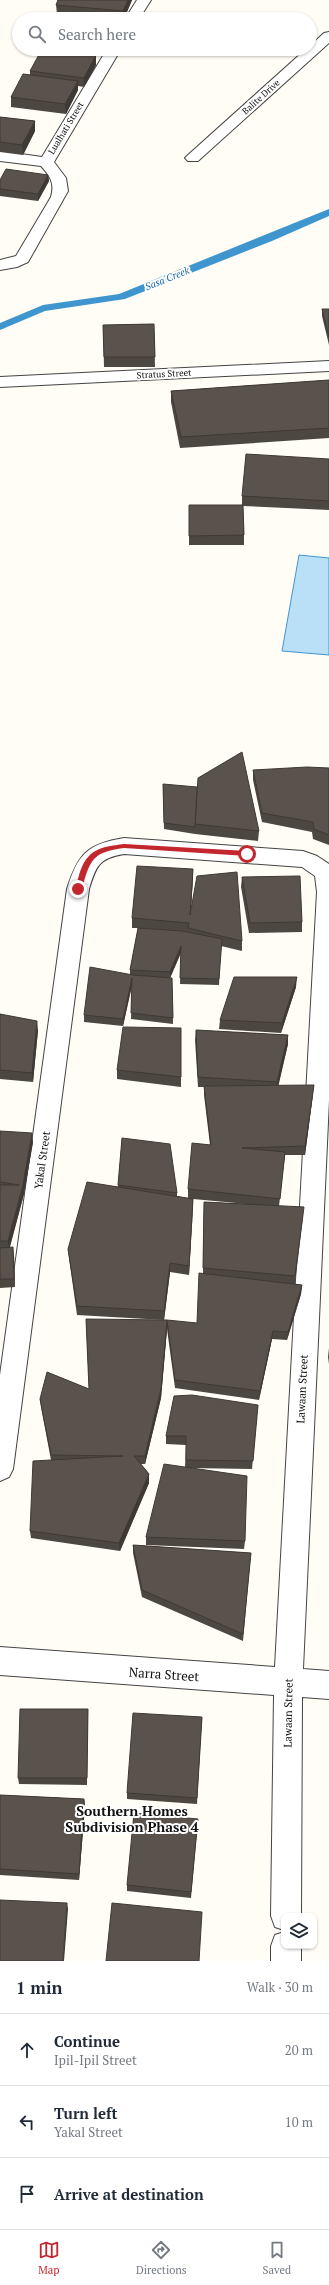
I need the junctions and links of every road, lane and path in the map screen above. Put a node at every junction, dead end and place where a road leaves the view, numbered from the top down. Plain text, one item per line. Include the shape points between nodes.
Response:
1 (144, 0) edge
2 (136, 12) edge
3 (329, 36) edge
4 (317, 47) edge
5 (110, 56) edge
6 (307, 56) edge
7 (0, 156) edge
8 (193, 158) dead end
9 (46, 162) junction
10 (5, 265) edge
11 (329, 366) edge
12 (0, 382) edge
13 (319, 866) joint
14 (0, 1469) edge
15 (0, 1661) edge
16 (288, 1683) junction
17 (329, 1685) edge
18 (286, 1913) edge
19 (286, 1949) edge
20 (286, 1961) edge

1 - 2 street
3 - 4 street, Balite Drive
5 - 9 street, Lualhati Street
6 - 8 street, Balite Drive
7 - 9 street
9 - 10 street, Lualhati Street via 59,177 63,188 28,252 22,259
11 - 12 street, Stratus Street
13 - 14 street, Yakal Street via 303,858 124,846 105,848 93,854 85,867 78,889
13 - 16 street, Lawaan Street via 327,877 328,892
15 - 16 street, Narra Street
16 - 17 street, Narra Street
16 - 18 street, Lawaan Street
19 - 20 street

